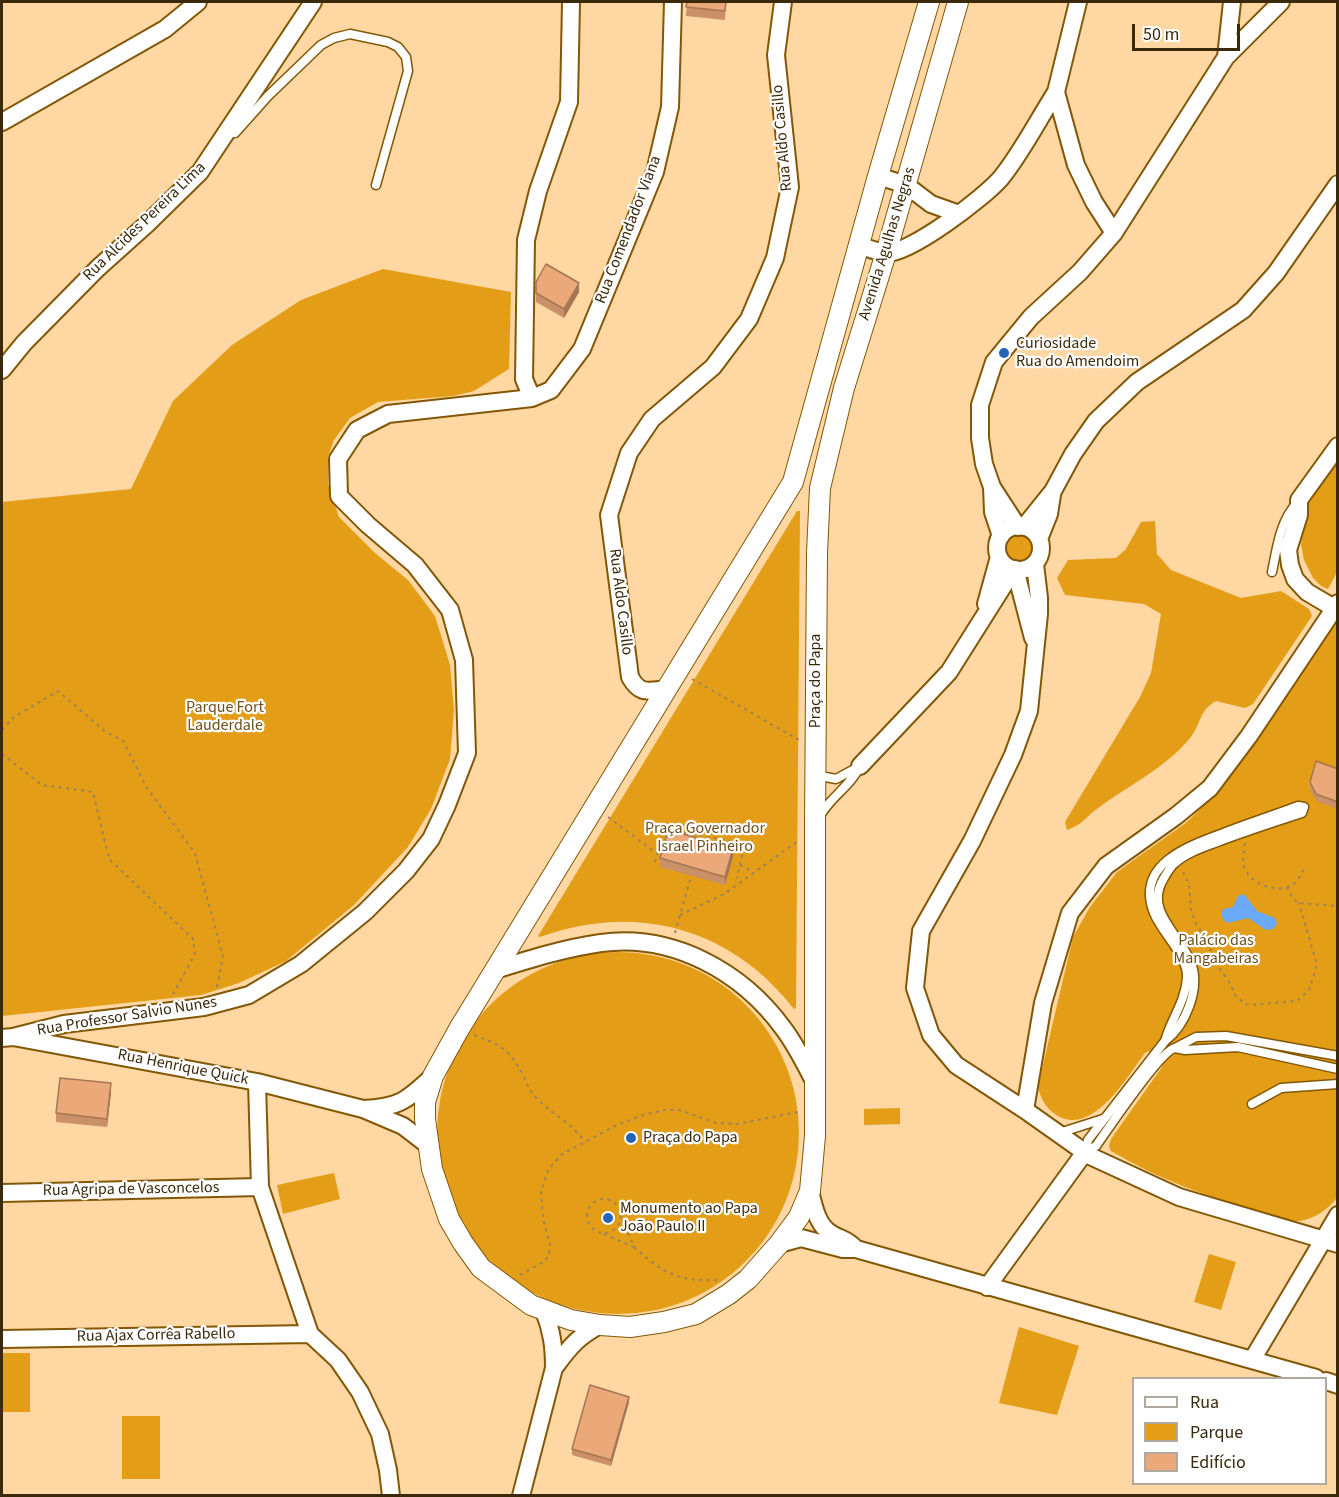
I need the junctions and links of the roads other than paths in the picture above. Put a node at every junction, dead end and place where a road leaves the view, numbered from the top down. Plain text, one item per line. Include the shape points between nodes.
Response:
1 (198, 2) edge
2 (313, 2) edge
3 (571, 2) edge
4 (673, 2) edge
5 (783, 2) edge
6 (929, 2) edge
7 (958, 2) edge
8 (1078, 2) edge
9 (1232, 2) edge
10 (1281, 2) edge
11 (1226, 57) junction
12 (1056, 92) junction
13 (2, 122) edge
14 (213, 154) junction
15 (878, 176) junction
16 (376, 184) dead end
17 (1338, 184) edge
18 (906, 185) junction
19 (931, 204) junction
20 (959, 214) junction
21 (1114, 233) junction
22 (924, 238) junction
23 (859, 245) junction
24 (886, 253) junction
25 (2, 370) edge
26 (532, 398) junction
27 (1338, 446) edge
28 (792, 482) junction
29 (992, 487) junction
30 (819, 488) junction
31 (1053, 491) junction
32 (1299, 500) junction
33 (1021, 527) junction
34 (1001, 536) junction
35 (1039, 539) junction
36 (999, 557) junction
37 (1035, 564) junction
38 (1015, 569) junction
39 (1272, 572) dead end
40 (1336, 605) edge
41 (980, 625) junction
42 (1036, 650) junction
43 (667, 689) junction
44 (860, 766) junction
45 (815, 774) junction
46 (808, 831) junction
47 (495, 970) junction
48 (7, 1037) edge
49 (1165, 1041) junction
50 (1175, 1048) junction
51 (1338, 1056) edge
52 (1338, 1069) edge
53 (433, 1076) junction
54 (257, 1082) junction
55 (816, 1084) junction
56 (1338, 1084) edge
57 (1252, 1104) dead end
58 (363, 1109) junction
59 (1025, 1110) junction
60 (1103, 1119) junction
61 (1058, 1134) junction
62 (429, 1146) junction
63 (1085, 1152) junction
64 (260, 1187) junction
65 (810, 1191) junction
66 (2, 1193) edge
67 (1338, 1215) edge
68 (1330, 1242) edge
69 (779, 1244) junction
70 (856, 1249) junction
71 (987, 1287) junction
72 (544, 1311) junction
73 (600, 1325) junction
74 (310, 1334) junction
75 (2, 1339) edge
76 (1252, 1360) junction
77 (554, 1368) junction
78 (1312, 1377) edge
79 (391, 1496) edge
80 (521, 1496) edge

1 - 13 street via 165,29
2 - 14 street, Rua Alcides Pereira Lima
3 - 26 street via 569,102 537,190 526,240 524,379
4 - 26 street, Rua Comendador Viana via 670,107 655,172 582,349 551,390
5 - 43 street, Rua Aldo Casillo via 776,55 790,188 775,258 748,319 713,367 652,419 629,453 609,515 630,677 644,691
6 - 15 street, Avenida Agulhas Negras
7 - 18 street, Avenida Agulhas Negras
8 - 12 street
9 - 11 street
10 - 11 street
11 - 21 street
12 - 20 street via 1000,179
12 - 21 street via 1076,165
14 - 16 lane via 321,45 350,34 388,42 406,57 408,71
14 - 25 street, Rua Alcides Pereira Lima via 200,172 98,268
15 - 18 street
15 - 23 street, Avenida Agulhas Negras
17 - 31 street via 1276,273 1243,310 1137,382 1096,421
18 - 19 street
18 - 24 street, Avenida Agulhas Negras
19 - 20 street
19 - 22 street
20 - 22 street
21 - 29 street via 1080,272 1031,317 994,362 980,405 980,438
22 - 24 street
23 - 24 street
23 - 28 street, Avenida Agulhas Negras
24 - 30 street, Avenida Agulhas Negras via 844,388
26 - 48 street, Rua Professor Salvio Nunes via 388,414 357,430 338,459 339,496 415,565 450,609 464,660 467,753 431,839 406,871 365,912 301,964 249,995 163,1012 64,1024
27 - 32 street
28 - 30 street
28 - 43 street, Praça do Papa
29 - 33 street
29 - 34 street via 993,512
30 - 45 street, Praça do Papa
31 - 33 street
31 - 35 street
32 - 39 lane via 1281,530
32 - 40 street via 1299,515 1288,550 1290,565 1295,579 1307,592
33 - 34 street
33 - 35 street
34 - 36 street
35 - 37 street via 1041,552
36 - 38 street
36 - 41 street
37 - 38 street
37 - 42 street via 1039,598
38 - 41 street
38 - 42 street
40 - 59 street via 1210,788 1106,866 1070,914 1043,1003
41 - 44 street via 949,672
42 - 59 street via 1029,711 972,841 921,931 915,988 930,1035 956,1065
43 - 47 street, Praça do Papa
44 - 45 lane via 836,778
44 - 46 lane
45 - 46 street, Praça do Papa
46 - 55 street, Praça do Papa
47 - 53 street, Praça do Papa
47 - 55 street via 604,942 669,947 721,969 741,984 783,1027
48 - 54 street, Rua Henrique Quick
49 - 49 lane via 1174,1034 1187,1011 1194,974 1157,900 1161,882 1177,861 1198,849 1302,813 1304,807 1179,850 1155,877 1150,901 1162,930 1186,967 1187,976 1184,995
49 - 60 lane
50 - 51 lane via 1196,1037 1226,1036
50 - 52 lane via 1238,1047
50 - 63 lane via 1169,1049 1158,1062 1096,1146
53 - 58 street, Rua Henrique Quick via 398,1104
53 - 62 street, Praça do Papa via 425,1102
54 - 58 street, Rua Henrique Quick
54 - 64 street
55 - 65 street, Praça do Papa
56 - 57 lane via 1281,1088
58 - 62 street, Rua Henrique Quick via 403,1126
59 - 61 street
60 - 61 lane
60 - 63 lane via 1088,1140
61 - 63 street
62 - 72 street, Praça do Papa via 432,1169 449,1220 463,1243 481,1268 501,1285
63 - 68 street via 1179,1197
63 - 71 street
64 - 66 street, Rua Agripa de Vasconcelos
64 - 74 street
65 - 69 street, Praça do Papa via 799,1217
65 - 70 street via 821,1224
67 - 68 street
68 - 76 street
69 - 70 street via 801,1238
69 - 73 street, Praça do Papa via 748,1279 696,1314 630,1327
70 - 71 street
71 - 76 street
72 - 73 street, Praça do Papa
72 - 77 street via 554,1342
73 - 77 street via 574,1342
74 - 75 street, Rua Ajax Corrêa Rabello
74 - 79 street via 338,1360 360,1392 380,1434
76 - 78 street
77 - 80 street

